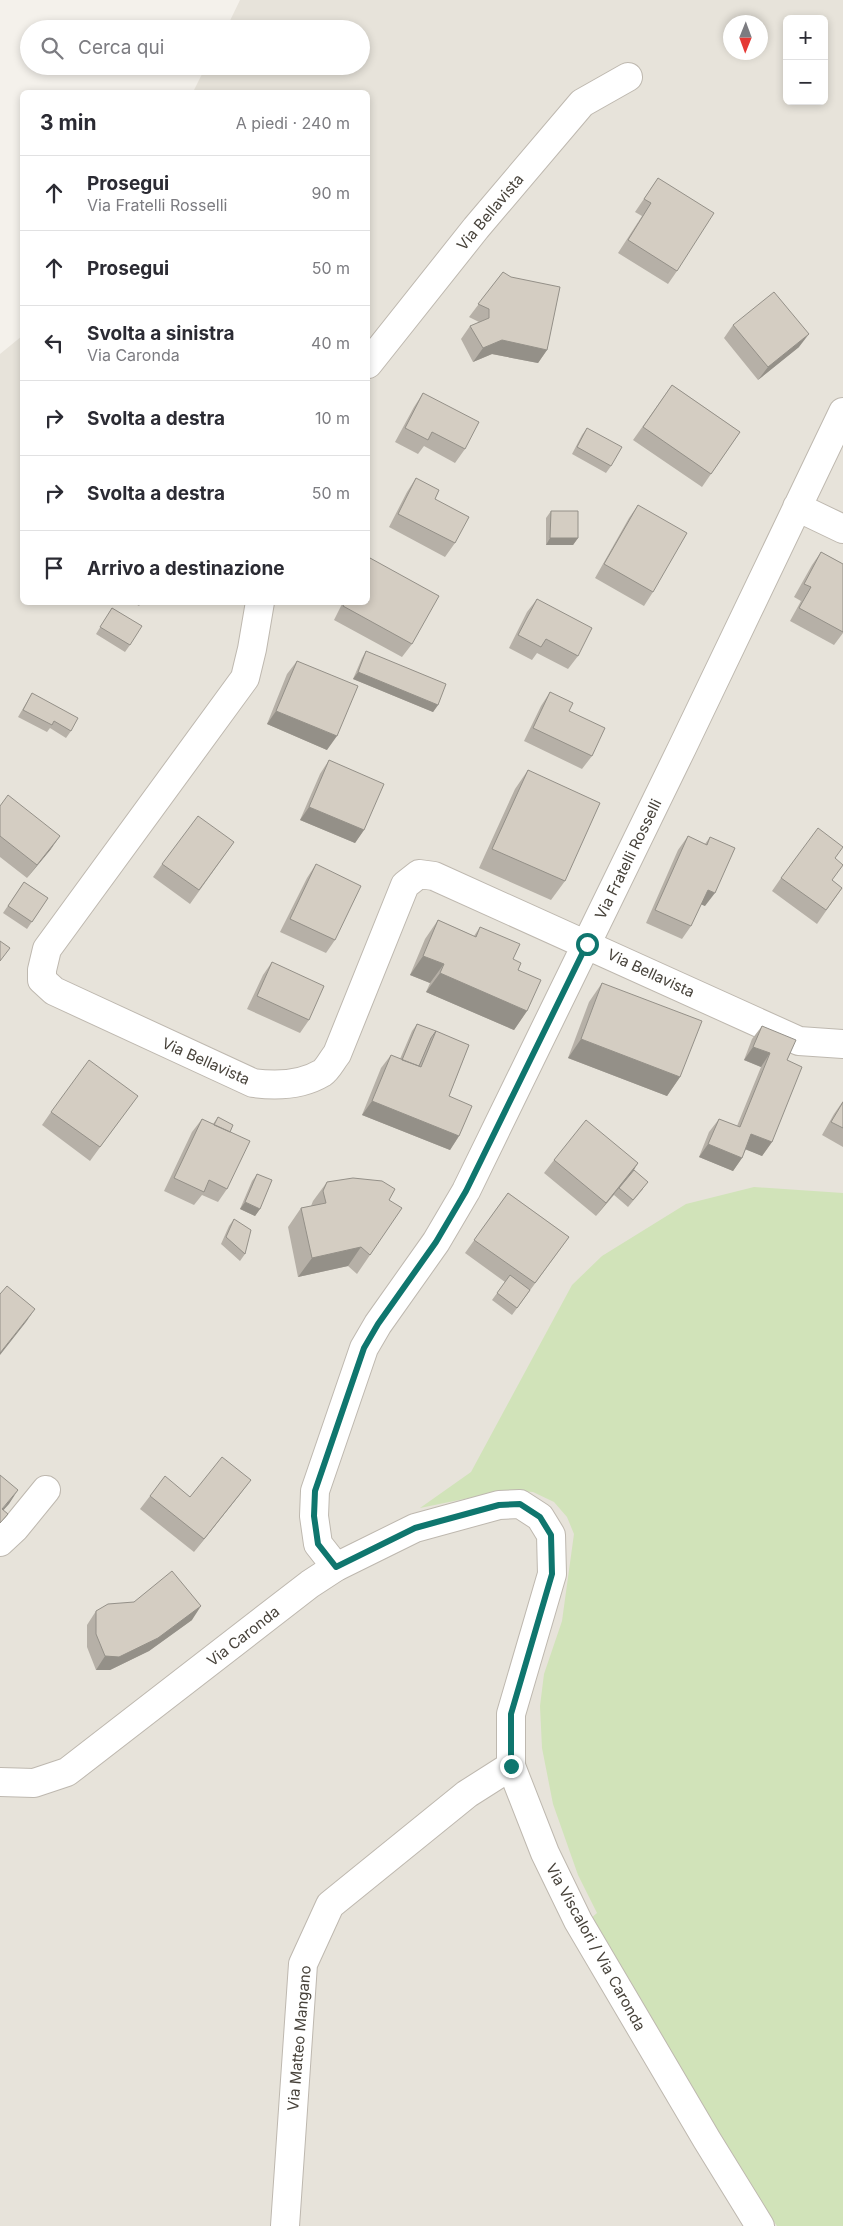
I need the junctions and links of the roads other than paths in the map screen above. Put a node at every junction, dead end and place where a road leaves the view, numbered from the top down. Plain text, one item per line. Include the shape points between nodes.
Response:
1 (628, 77) dead end
2 (370, 361) edge
3 (843, 412) edge
4 (797, 507) junction
5 (843, 529) edge
6 (259, 605) edge
7 (587, 944) junction
8 (843, 1044) edge
9 (46, 1490) dead end
10 (499, 1505) joint
11 (0, 1542) edge
12 (336, 1567) junction
13 (511, 1766) junction
14 (0, 1782) edge
15 (285, 2226) edge
16 (760, 2226) edge

1 - 2 street, Via Bellavista via 582,104 476,228
3 - 4 street, Via Fratelli Rosselli
4 - 5 street
4 - 7 street, Via Fratelli Rosselli
6 - 7 street, Via Bellavista via 244,678 47,949 42,980 54,991 253,1083 274,1086 323,1072 337,1054 405,885 419,874 434,876
7 - 8 street, Via Bellavista via 799,1041
7 - 12 street, Via Fratelli Rosselli via 466,1191 436,1242 364,1348 315,1491 318,1544
9 - 11 street
10 - 12 street, Via Caronda via 415,1528
10 - 13 street, Via Viscalori / Via Caronda via 520,1504 540,1517 551,1535 552,1550 552,1574 511,1714
12 - 14 street, Via Caronda via 67,1772 34,1783
13 - 15 street, Via Matteo Mangano via 467,1794 330,1905 303,1964
13 - 16 street, Via Viscalori / Via Caronda via 545,1853 578,1921

